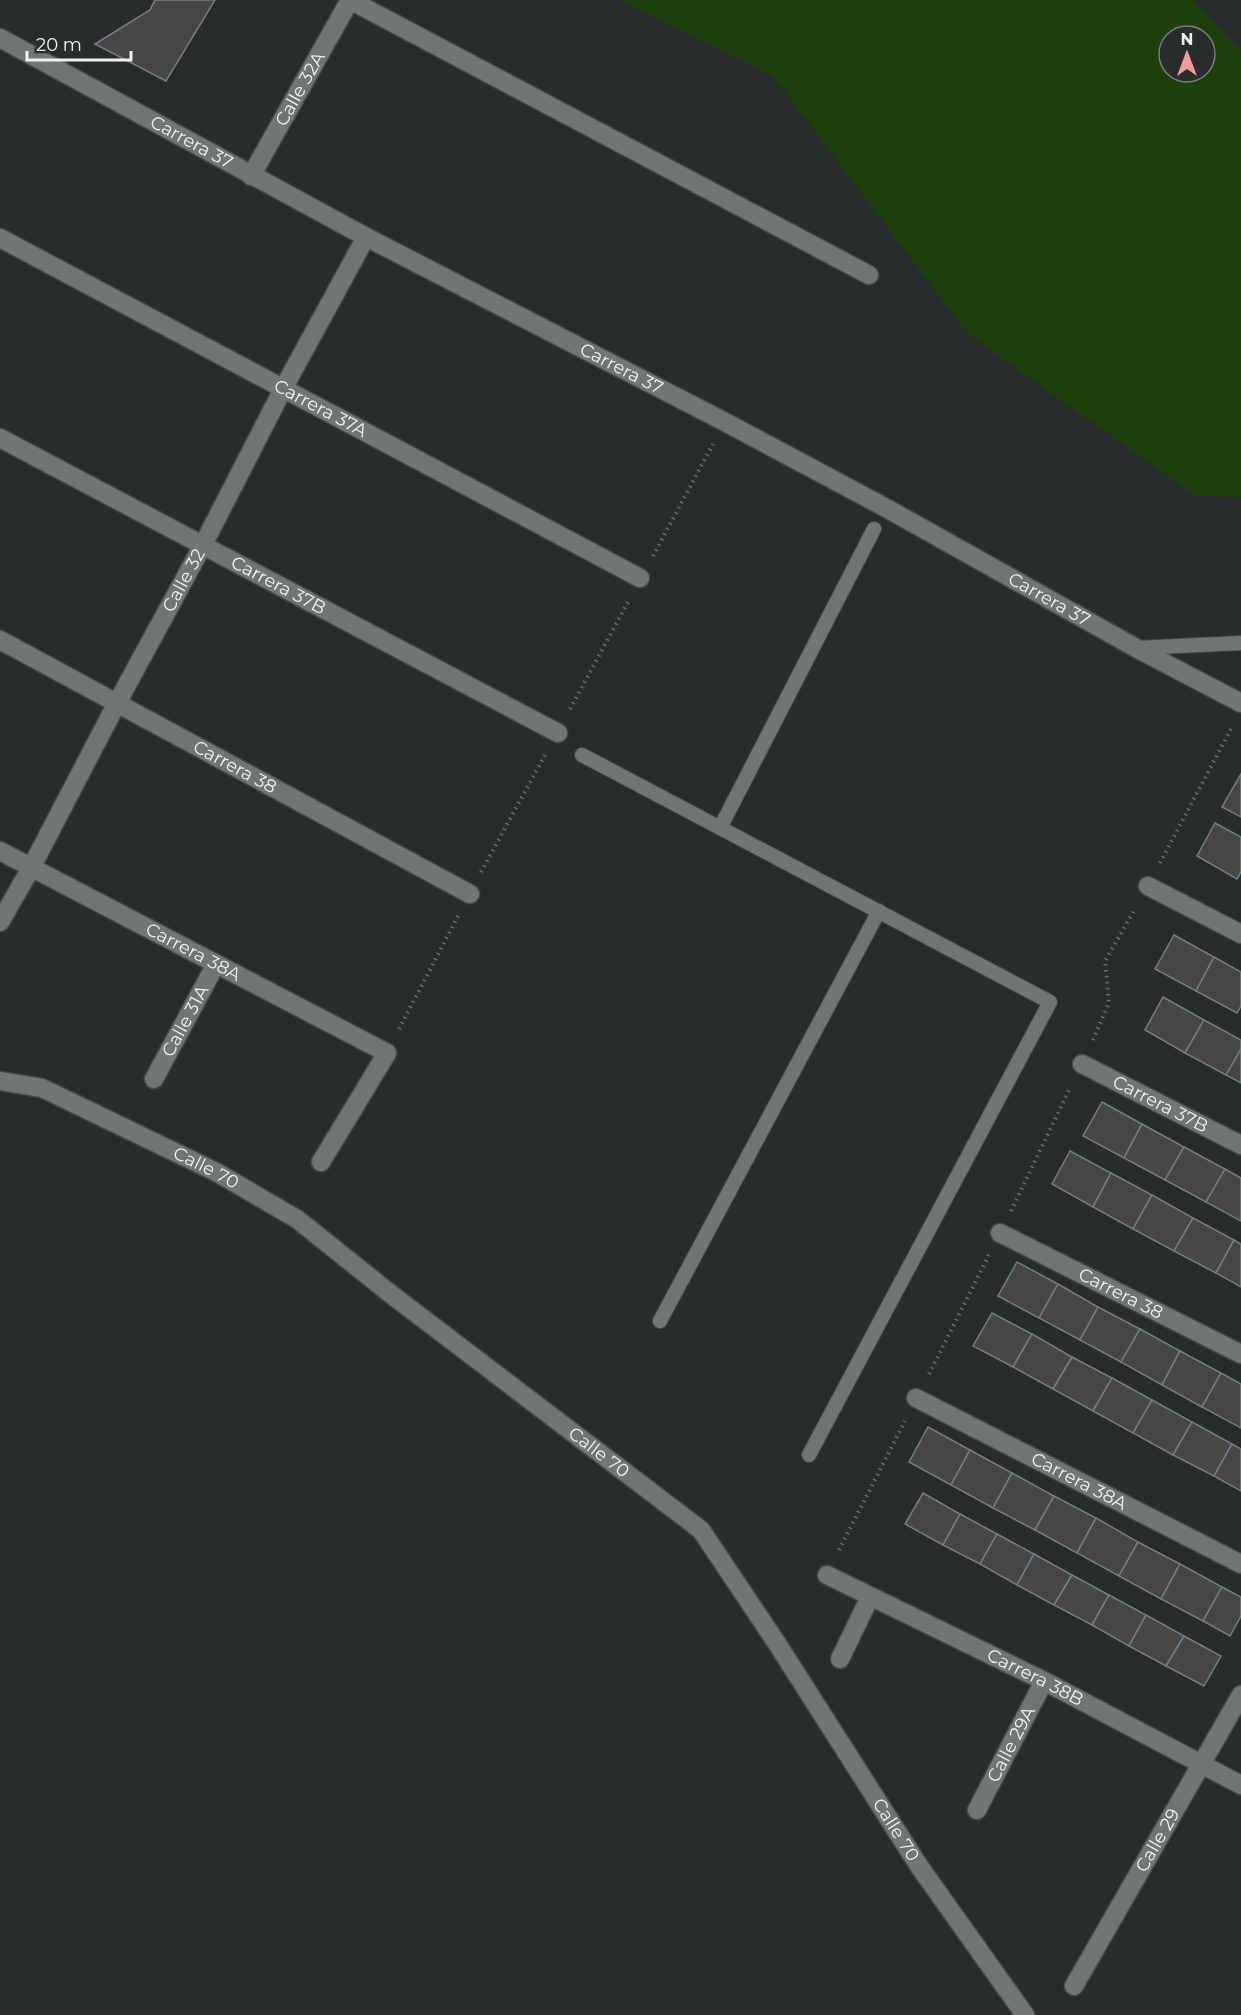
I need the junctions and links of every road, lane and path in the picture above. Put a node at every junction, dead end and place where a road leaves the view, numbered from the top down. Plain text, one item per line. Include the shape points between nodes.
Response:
1 (350, 0) edge
2 (0, 38) edge
3 (251, 176) junction
4 (366, 237) junction
5 (0, 238) edge
6 (869, 275) dead end
7 (283, 389) junction
8 (0, 438) edge
9 (874, 529) dead end
10 (203, 545) junction
11 (640, 578) dead end
12 (0, 640) edge
13 (1241, 643) edge
14 (1136, 648) junction
15 (1241, 702) edge
16 (117, 703) junction
17 (1236, 720) dead end
18 (558, 733) dead end
19 (582, 755) dead end
20 (720, 828) junction
21 (0, 850) edge
22 (32, 868) junction
23 (1148, 886) junction
24 (470, 894) dead end
25 (879, 911) junction
26 (0, 922) edge
27 (1241, 934) edge
28 (216, 964) junction
29 (1082, 1064) junction
30 (154, 1079) dead end
31 (0, 1081) edge
32 (1241, 1144) edge
33 (321, 1162) dead end
34 (1000, 1233) junction
35 (660, 1321) dead end
36 (1241, 1354) edge
37 (916, 1398) junction
38 (809, 1455) dead end
39 (1241, 1564) edge
40 (826, 1575) joint
41 (870, 1597) junction
42 (840, 1659) dead end
43 (1044, 1681) junction
44 (1241, 1695) edge
45 (1203, 1763) junction
46 (1241, 1785) edge
47 (977, 1810) dead end
48 (1074, 1986) dead end
49 (1024, 2015) edge

1 - 3 street, Calle 32A
1 - 6 street
2 - 3 street, Carrera 37
3 - 4 street, Carrera 37
4 - 7 street, Calle 32
4 - 14 street, Carrera 37 via 888,509
5 - 7 street, Carrera 37A
7 - 10 street, Calle 32
7 - 11 street, Carrera 37A
8 - 10 street, Carrera 37B
9 - 20 lane
10 - 16 street, Calle 32
10 - 18 street, Carrera 37B
12 - 16 street, Carrera 38
13 - 14 lane
14 - 15 street, Carrera 37
16 - 22 street, Calle 32
16 - 24 street, Carrera 38
17 - 23 path
19 - 20 lane
20 - 25 lane
21 - 22 street, Carrera 38A
22 - 26 street, Calle 32
22 - 28 street, Carrera 38A
23 - 27 street
23 - 29 path via 1105,962 1109,1003
25 - 35 lane
25 - 38 lane via 1050,1002
28 - 30 street, Calle 31A
28 - 33 street, Carrera 38A via 387,1053
29 - 32 street, Carrera 37B
29 - 34 path
31 - 49 street, Calle 70 via 42,1088 216,1172 297,1219 702,1530 919,1866
34 - 36 street, Carrera 38
34 - 37 path
37 - 39 street, Carrera 38A
37 - 40 path
40 - 41 street, Carrera 38B
41 - 42 street
41 - 43 street, Carrera 38B
43 - 45 street, Carrera 38B
43 - 47 street, Calle 29A
44 - 45 street, Calle 29
45 - 46 street, Carrera 38B
45 - 48 street, Calle 29

